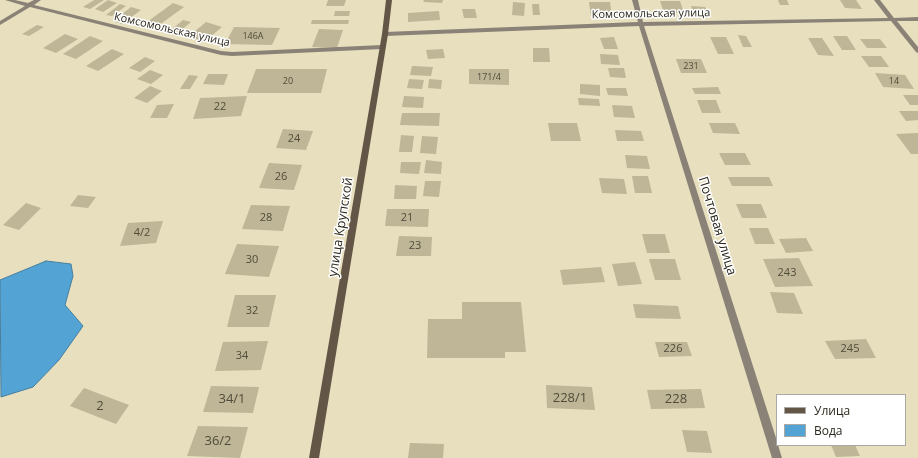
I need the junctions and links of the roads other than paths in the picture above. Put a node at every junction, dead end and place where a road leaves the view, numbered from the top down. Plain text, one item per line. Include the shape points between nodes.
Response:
1 (8, 0) edge
2 (38, 0) edge
3 (389, 0) edge
4 (635, 0) edge
5 (876, 0) edge
6 (28, 6) junction
7 (918, 19) edge
8 (893, 20) junction
9 (0, 23) edge
10 (641, 24) junction
11 (385, 34) junction
12 (382, 47) junction
13 (918, 51) edge
14 (314, 458) edge
15 (777, 458) edge

1 - 6 street, Комсомольская улица
2 - 6 street
3 - 11 street, улица Крупской
4 - 10 street, Почтовая улица
5 - 8 street
6 - 9 street
6 - 12 street, Комсомольская улица via 221,53
7 - 8 street, Комсомольская улица
8 - 10 street, Комсомольская улица
8 - 13 street
10 - 11 street, Комсомольская улица
10 - 15 street, Почтовая улица
11 - 12 street, улица Крупской
12 - 14 street, улица Крупской

